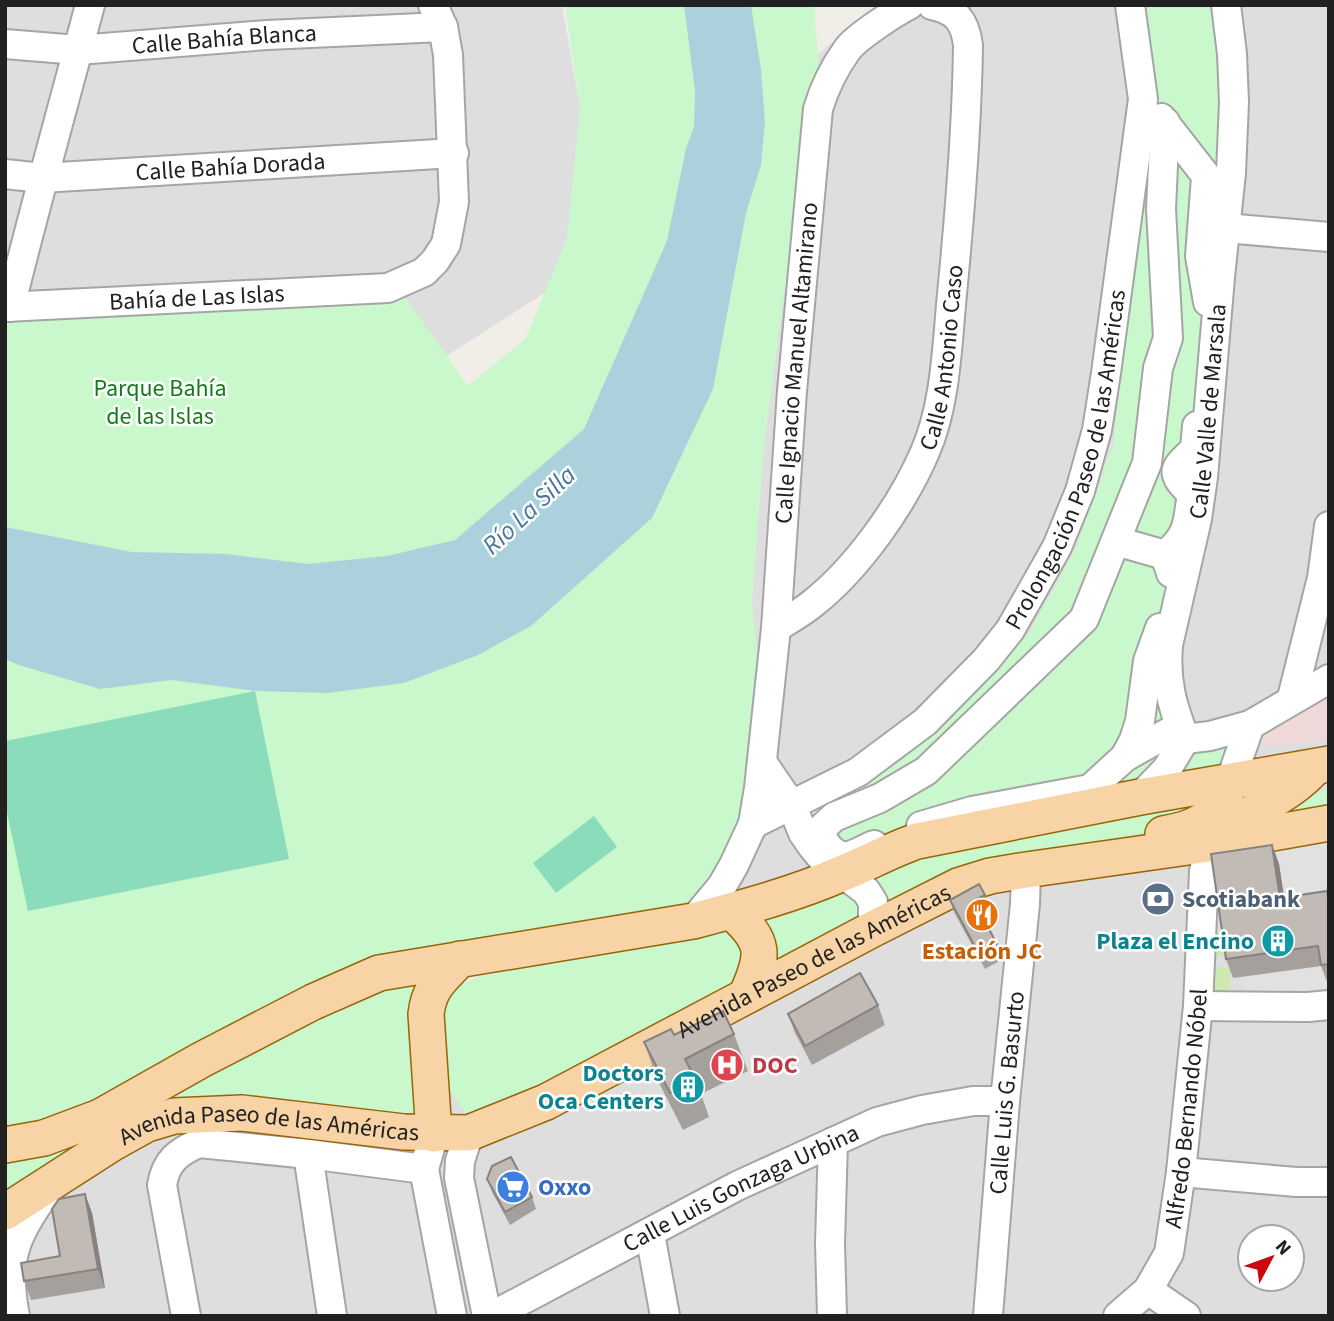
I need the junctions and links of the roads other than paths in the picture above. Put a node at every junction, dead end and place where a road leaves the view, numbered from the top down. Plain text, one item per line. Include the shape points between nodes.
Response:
1 (90, 5) edge
2 (909, 5) edge
3 (932, 5) edge
4 (1129, 5) edge
5 (1226, 5) edge
6 (438, 16) edge
7 (5, 44) edge
8 (78, 50) junction
9 (1143, 99) junction
10 (1165, 122) junction
11 (454, 153) junction
12 (5, 174) edge
13 (1206, 177) junction
14 (42, 178) junction
15 (1227, 215) junction
16 (1329, 237) edge
17 (8, 307) edge
18 (1329, 526) edge
19 (1116, 541) junction
20 (1165, 555) junction
21 (776, 628) junction
22 (1329, 679) edge
23 (1292, 698) junction
24 (1182, 733) junction
25 (1247, 733) junction
26 (1125, 757) junction
27 (762, 762) junction
28 (1323, 765) edge
29 (1273, 774) junction
30 (1230, 782) junction
31 (1140, 797) junction
32 (799, 803) junction
33 (1329, 823) edge
34 (752, 824) junction
35 (824, 824) junction
36 (1216, 843) junction
37 (1094, 859) junction
38 (1026, 870) junction
39 (842, 874) junction
40 (731, 911) junction
41 (693, 921) junction
42 (873, 929) junction
43 (460, 959) junction
44 (746, 996) junction
45 (1329, 1005) edge
46 (1198, 1006) junction
47 (1005, 1101) junction
48 (434, 1133) junction
49 (469, 1133) junction
50 (832, 1142) junction
51 (5, 1145) edge
52 (308, 1154) junction
53 (424, 1169) junction
54 (1181, 1172) junction
55 (54, 1181) junction
56 (1329, 1182) edge
57 (5, 1212) edge
58 (650, 1234) junction
59 (1148, 1290) junction
60 (10, 1300) edge
61 (186, 1316) edge
62 (332, 1316) edge
63 (452, 1316) edge
64 (490, 1316) edge
65 (665, 1316) edge
66 (832, 1316) edge
67 (988, 1316) edge
68 (1118, 1316) edge
69 (1186, 1316) edge

1 - 8 street
2 - 21 street, Calle Ignacio Manuel Altamirano via 848,48 818,109
3 - 21 street, Calle Antonio Caso via 960,19 966,29 968,62 960,216 944,378 926,450 870,545 813,604
4 - 9 street, Prolongación Paseo de las Américas
5 - 15 street, Calle Valle de Marsala via 1234,102
6 - 8 street, Calle Bahía Blanca
6 - 11 street via 449,55
7 - 8 street, Calle Bahía Blanca
8 - 14 street
9 - 10 street
9 - 32 street, Prolongación Paseo de las Américas via 1097,430 1080,491 1057,547 1010,630 957,692 891,749
10 - 13 street
10 - 19 street via 1161,209 1168,338 1158,368 1147,463
11 - 14 street, Calle Bahía Dorada
11 - 17 street, Bahía de Las Islas via 454,202 446,244 424,272 388,288
12 - 14 street, Calle Bahía Dorada
13 - 15 street
13 - 20 street via 1200,256 1208,299 1195,449 1177,469 1192,494 1184,536
14 - 17 street
15 - 16 street
15 - 24 street, Calle Valle de Marsala via 1202,487 1167,654 1167,683
18 - 23 street via 1322,578
19 - 20 street
19 - 35 street via 1084,619 926,771
20 - 26 street via 1175,583 1148,661 1140,721
21 - 27 street, Calle Ignacio Manuel Altamirano
22 - 23 street
23 - 25 street
24 - 25 street
24 - 26 street
24 - 31 street via 1167,769
25 - 29 street via 1254,757
25 - 30 street
26 - 35 street via 1090,789 960,814 846,857 821,837
27 - 32 street
27 - 34 street, Calle Ignacio Manuel Altamirano
28 - 29 main road, Avenida Paseo de las Américas
28 - 36 main road via 1297,786 1242,817
29 - 30 main road, Avenida Paseo de las Américas
30 - 31 main road, Avenida Paseo de las Américas
30 - 37 main road via 1218,807 1200,824 1138,840
31 - 39 main road, Avenida Paseo de las Américas via 917,841
32 - 34 street, Prolongación Paseo de las Américas
32 - 35 street
32 - 39 street via 803,833
33 - 36 main road, Avenida Paseo de las Américas
34 - 41 street, Calle Ignacio Manuel Altamirano via 722,886
36 - 37 main road, Avenida Paseo de las Américas
36 - 46 street, Alfredo Bernando Nóbel via 1204,871
37 - 38 main road, Avenida Paseo de las Américas
38 - 42 main road, Avenida Paseo de las Américas via 958,886
38 - 47 street, Calle Luis G. Basurto
39 - 40 main road, Avenida Paseo de las Américas
39 - 42 street via 873,902
40 - 41 main road, Avenida Paseo de las Américas
40 - 44 main road via 754,933 760,948
41 - 43 main road, Avenida Paseo de las Américas
42 - 44 main road, Avenida Paseo de las Américas
43 - 48 main road via 428,998
43 - 51 main road, Avenida Paseo de las Américas via 379,973 313,1002 100,1117 44,1138
44 - 49 main road, Avenida Paseo de las Américas via 546,1102
45 - 46 street
46 - 54 street, Alfredo Bernando Nóbel
47 - 50 street, Calle Luis Gonzaga Urbina via 922,1110 877,1122
47 - 67 street, Calle Luis G. Basurto
48 - 49 main road, Avenida Paseo de las Américas
48 - 53 street
48 - 55 main road, Avenida Paseo de las Américas via 243,1113 174,1116 147,1124
49 - 64 street via 459,1178
50 - 58 street, Calle Luis Gonzaga Urbina via 737,1186
50 - 66 street
52 - 53 street
52 - 61 street via 199,1143 170,1160 162,1185
52 - 62 street
53 - 63 street
54 - 56 street
54 - 59 street, Alfredo Bernando Nóbel via 1169,1253
55 - 57 main road, Avenida Paseo de las Américas
55 - 60 street via 22,1227 11,1258
58 - 64 street, Calle Luis Gonzaga Urbina
58 - 65 street
59 - 68 street, Alfredo Bernando Nóbel
59 - 69 street

